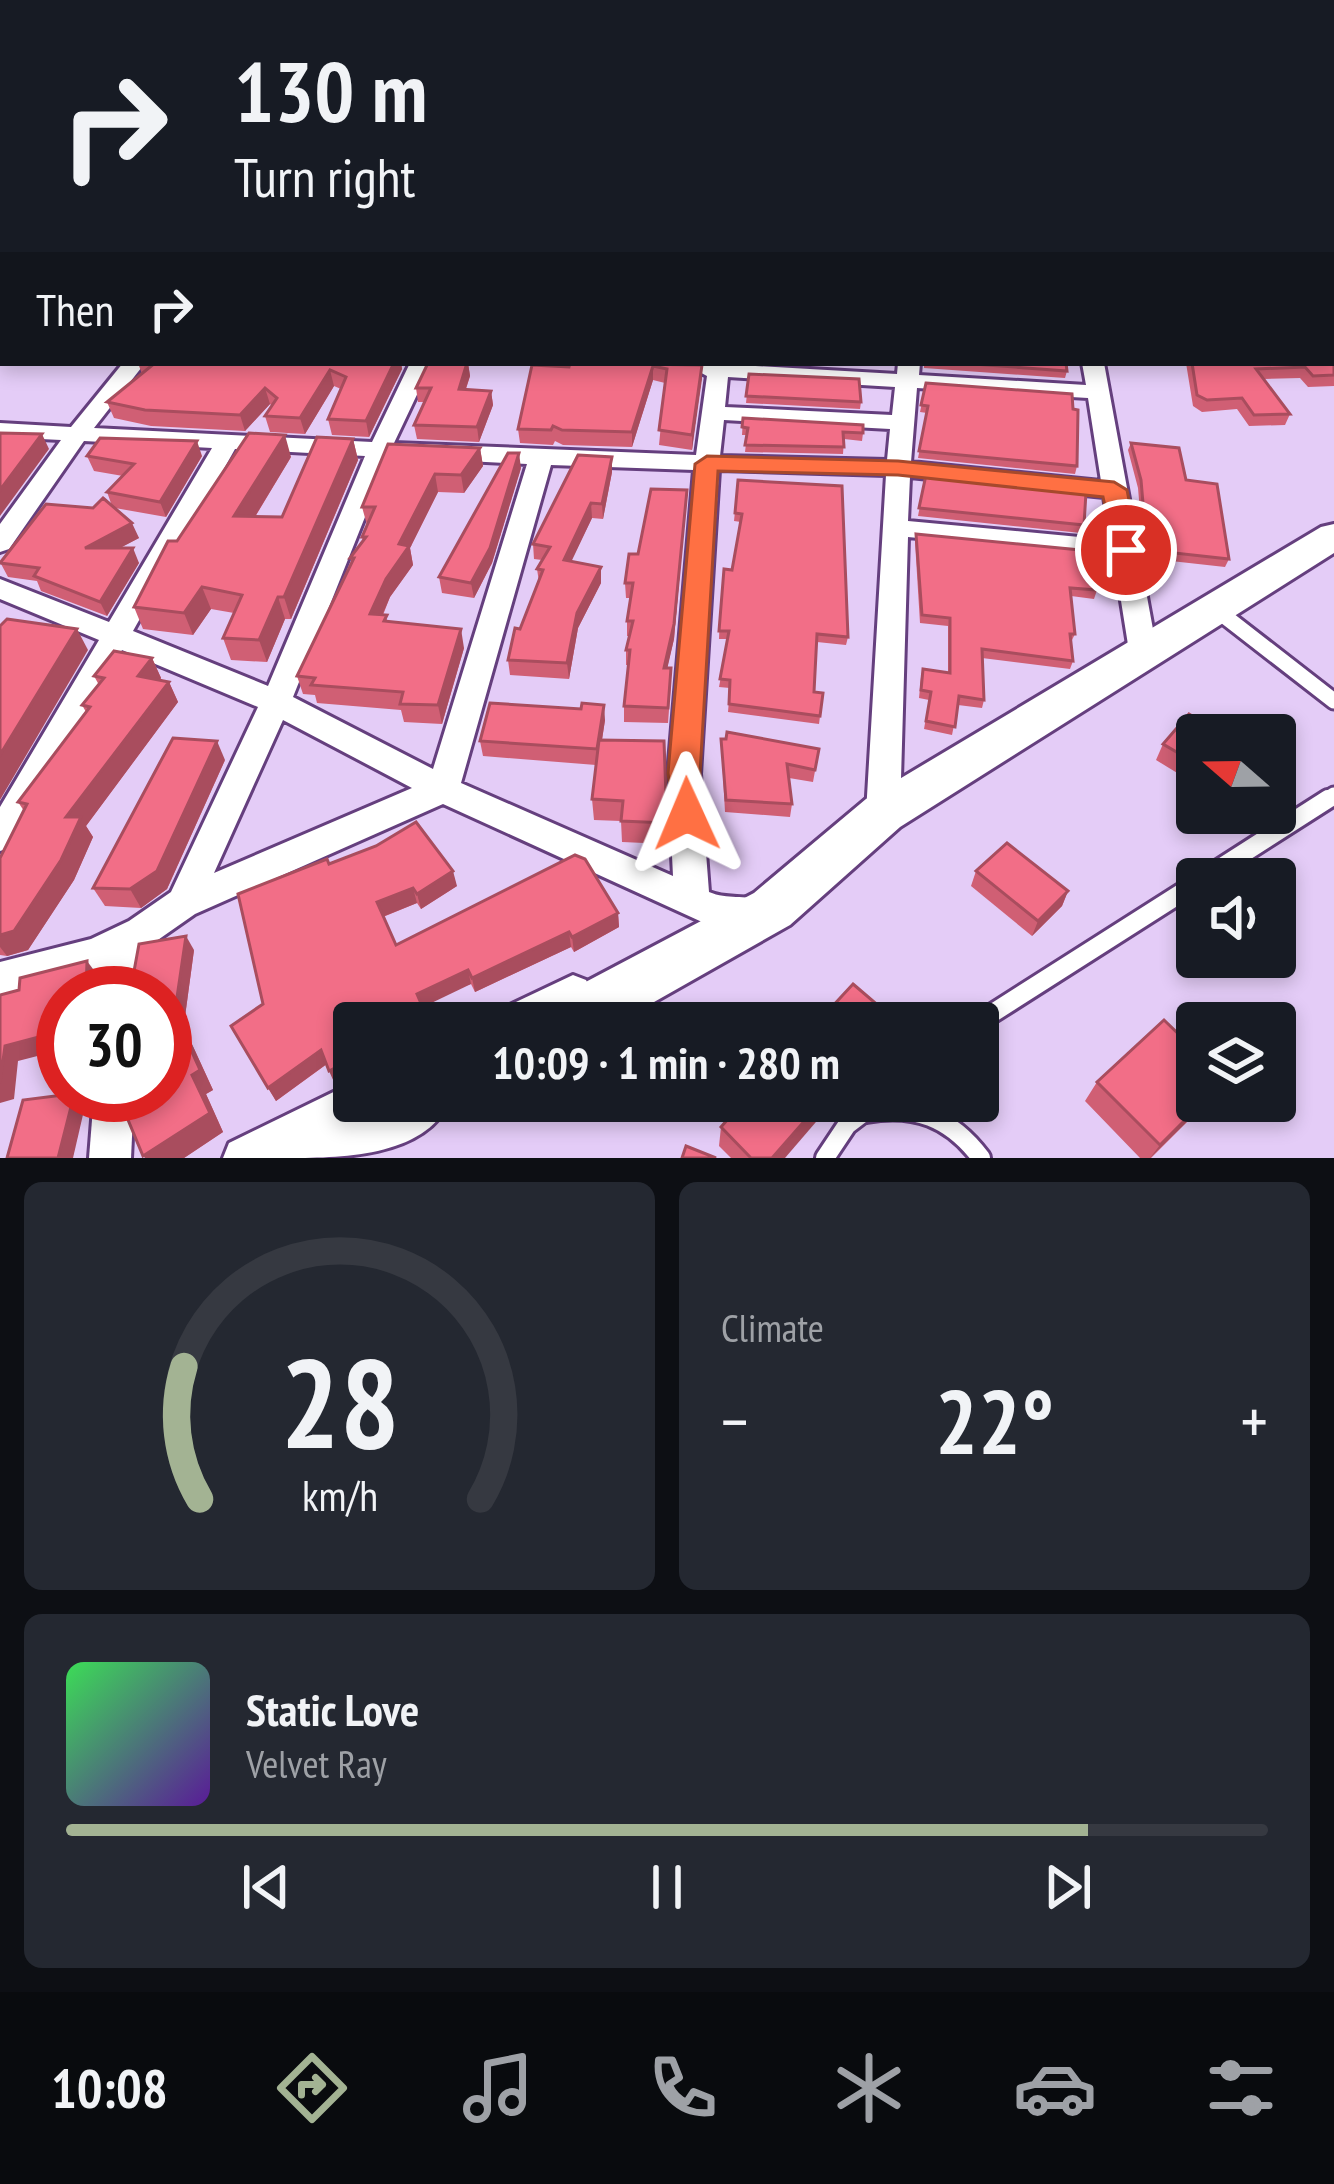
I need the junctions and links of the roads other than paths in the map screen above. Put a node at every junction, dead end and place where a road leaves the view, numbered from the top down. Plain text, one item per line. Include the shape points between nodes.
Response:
1 (132, 366) edge
2 (420, 366) edge
3 (719, 366) edge
4 (1094, 366) edge
5 (675, 367) edge
6 (909, 370) edge
7 (1098, 392) junction
8 (715, 412) junction
9 (905, 423) junction
10 (0, 430) edge
11 (77, 434) junction
12 (227, 443) junction
13 (380, 449) junction
14 (541, 458) junction
15 (707, 464) junction
16 (898, 468) junction
17 (1114, 490) junction
18 (898, 528) junction
19 (1334, 536) edge
20 (0, 543) edge
21 (1126, 550) junction
22 (0, 588) edge
23 (1214, 608) junction
24 (120, 634) junction
25 (1143, 651) junction
26 (1334, 701) edge
27 (276, 702) junction
28 (443, 789) junction
29 (1334, 795) edge
30 (883, 813) junction
31 (0, 836) edge
32 (1236, 858) edge
33 (692, 896) junction
34 (1176, 896) edge
35 (183, 903) junction
36 (749, 912) junction
37 (124, 939) junction
38 (122, 966) edge
39 (0, 980) edge
40 (558, 1002) edge
41 (598, 1002) edge
42 (999, 1009) edge
43 (333, 1114) edge
44 (112, 1122) edge
45 (382, 1122) edge
46 (851, 1122) edge
47 (947, 1122) edge
48 (110, 1158) edge
49 (244, 1158) edge
50 (314, 1158) edge
51 (825, 1158) edge
52 (981, 1158) edge

1 - 11 street
2 - 13 street
3 - 5 street
3 - 6 street
3 - 8 street
4 - 7 street
6 - 7 street
6 - 9 street
7 - 17 street
8 - 9 street
8 - 15 street
9 - 16 street
10 - 11 street
11 - 12 street
11 - 20 street
12 - 13 street
12 - 24 street
13 - 14 street
13 - 27 street
14 - 15 street
14 - 28 street
15 - 16 street
15 - 33 street via 684,773
16 - 17 street
16 - 18 street
17 - 21 street
18 - 21 street
18 - 30 street
19 - 23 main road
21 - 25 street
22 - 24 street
23 - 25 main road
23 - 26 lane
24 - 27 street
24 - 31 street
25 - 30 main road
27 - 28 street
27 - 35 street
28 - 33 street
28 - 35 street
29 - 32 lane
30 - 36 main road
33 - 36 street
34 - 42 lane
35 - 37 street
36 - 40 street
36 - 41 main road
37 - 38 street
37 - 39 street via 81,964
43 - 49 street
44 - 48 street
45 - 50 main road
46 - 51 lane
47 - 52 lane

